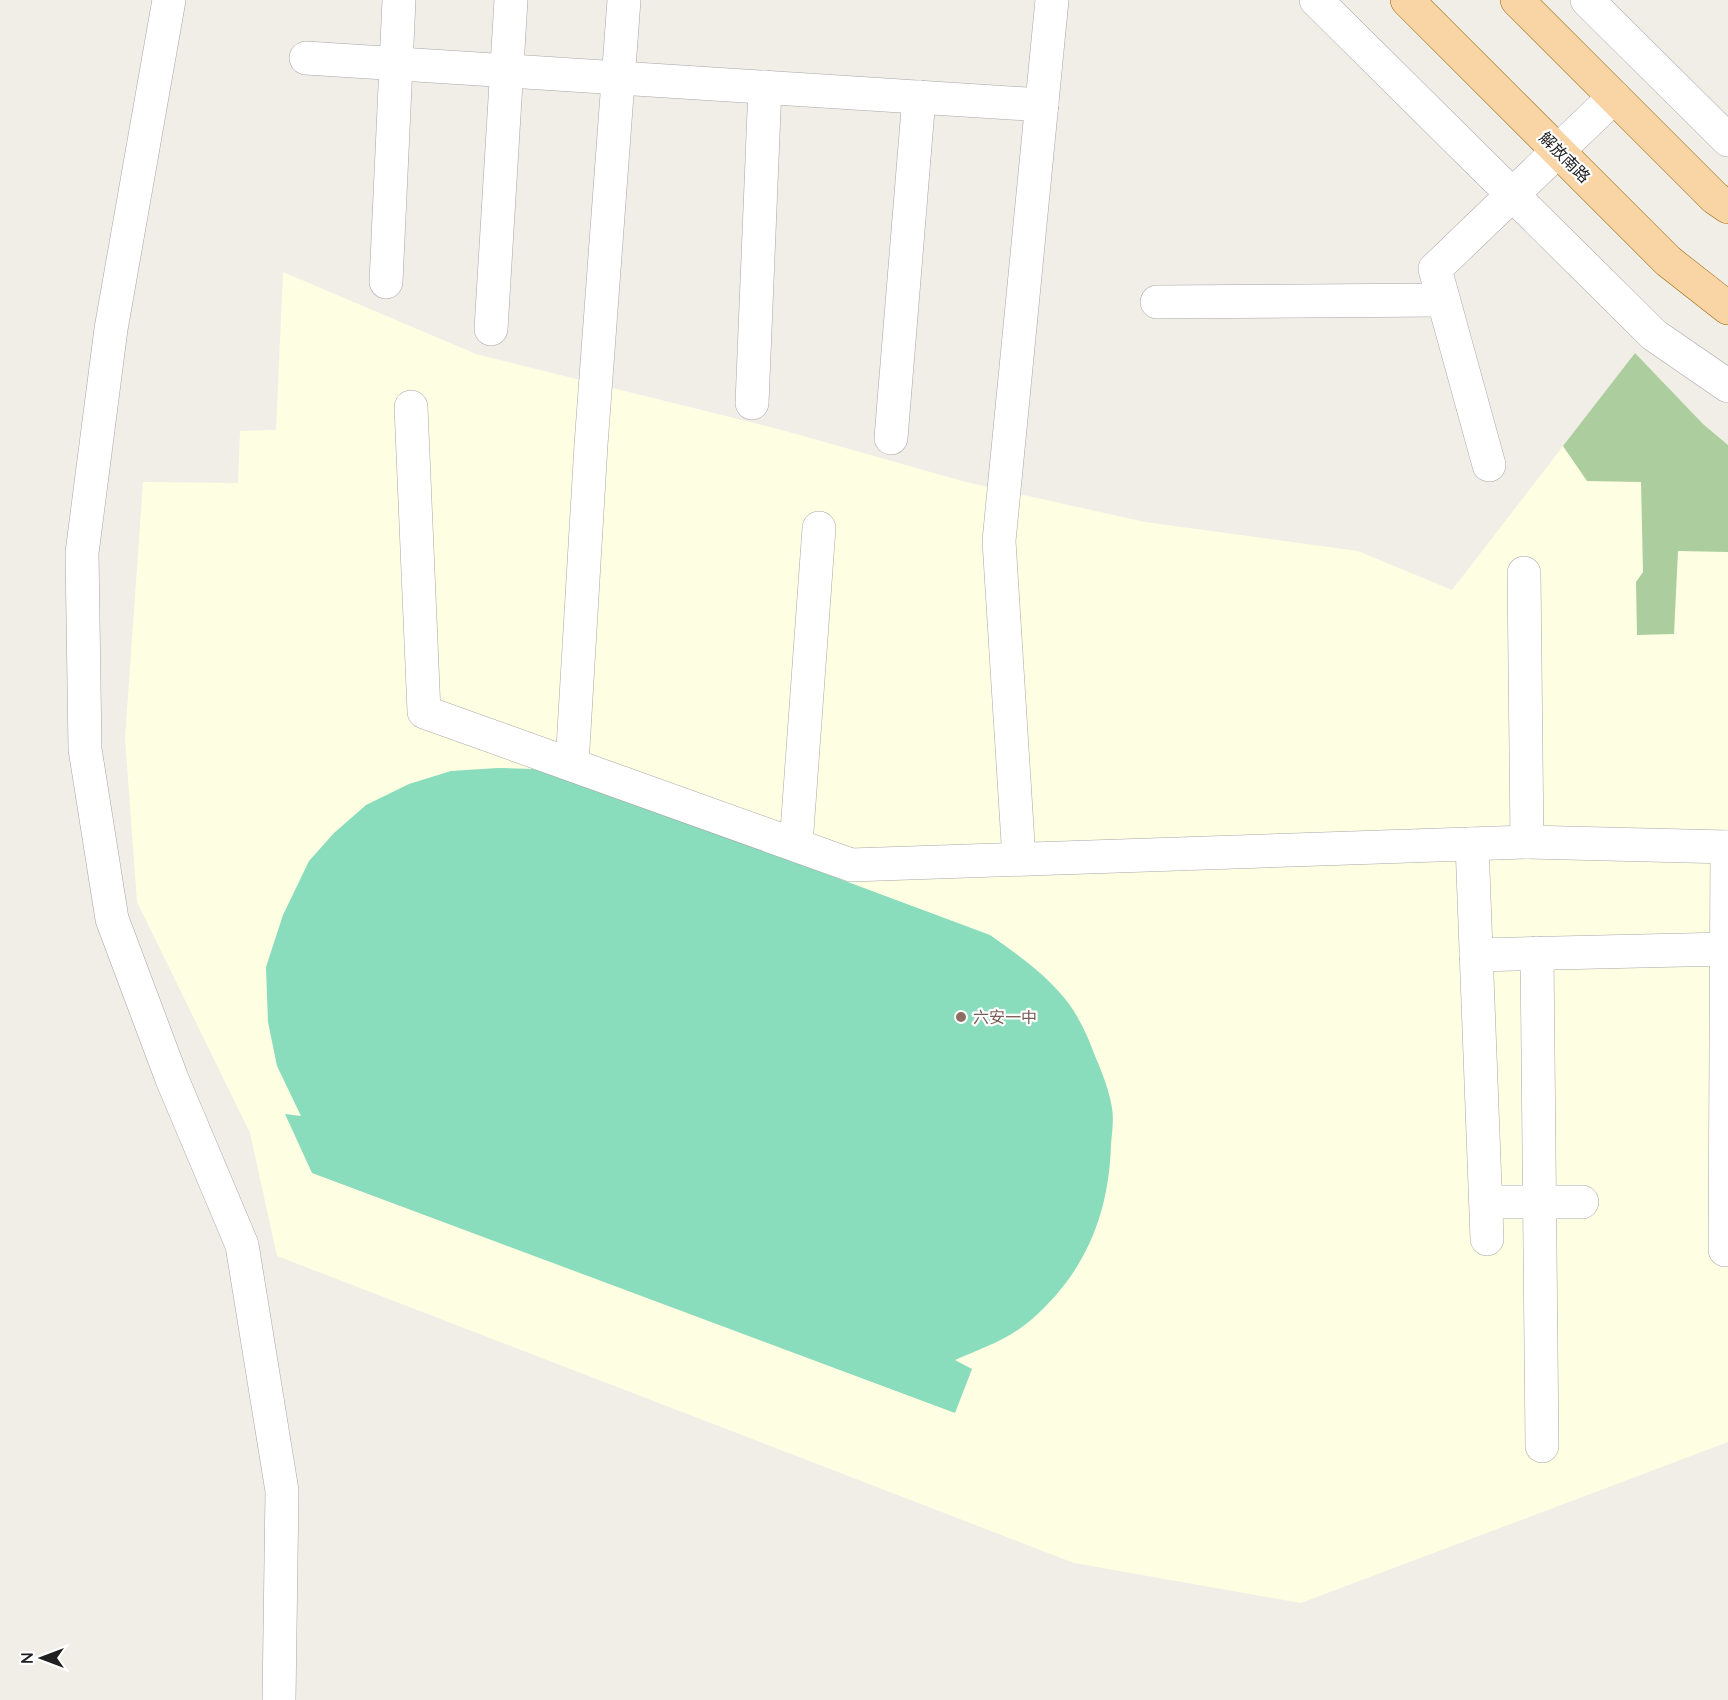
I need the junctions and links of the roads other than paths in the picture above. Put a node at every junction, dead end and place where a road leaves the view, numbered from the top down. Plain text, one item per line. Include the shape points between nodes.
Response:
1 (169, 0) edge
2 (399, 0) edge
3 (511, 0) edge
4 (624, 0) edge
5 (1052, 0) edge
6 (1316, 0) edge
7 (1407, 0) edge
8 (1517, 0) edge
9 (1587, 0) edge
10 (306, 58) dead end
11 (396, 64) junction
12 (507, 71) junction
13 (618, 78) junction
14 (765, 87) junction
15 (919, 97) junction
16 (1614, 97) junction
17 (1042, 105) junction
18 (1728, 140) edge
19 (1558, 150) junction
20 (1512, 195) junction
21 (1728, 207) edge
22 (386, 282) dead end
23 (1443, 300) junction
24 (1157, 302) dead end
25 (1728, 308) edge
26 (491, 329) dead end
27 (1728, 386) edge
28 (752, 403) dead end
29 (411, 407) dead end
30 (891, 438) dead end
31 (1489, 465) dead end
32 (819, 528) dead end
33 (1524, 573) dead end
34 (572, 765) junction
35 (1527, 842) junction
36 (1472, 844) junction
37 (796, 845) junction
38 (1727, 847) edge
39 (1019, 860) junction
40 (1726, 949) junction
41 (1537, 953) junction
42 (1476, 956) junction
43 (1485, 1202) junction
44 (1539, 1202) junction
45 (1582, 1202) dead end
46 (1487, 1239) dead end
47 (1725, 1250) dead end
48 (1542, 1446) dead end
49 (279, 1700) edge

1 - 49 street via 111,328 82,554 85,749 112,919 172,1079 242,1245 282,1491
2 - 11 street
3 - 12 street
4 - 13 street
5 - 17 street
6 - 20 street
7 - 19 main road, 解放南路
8 - 16 main road
9 - 18 street
10 - 11 street
11 - 12 street
11 - 22 street
12 - 13 street
12 - 26 street
13 - 14 street
13 - 34 street
14 - 15 street
14 - 28 street
15 - 17 street
15 - 30 street
16 - 19 street
16 - 21 main road
17 - 39 street via 999,541
19 - 20 street
19 - 25 main road, 解放南路 via 1668,261
20 - 23 street via 1434,269
20 - 27 street via 1654,335
23 - 24 street
23 - 31 street
29 - 34 street via 424,712
32 - 37 street
33 - 35 street
34 - 37 street
35 - 36 street
35 - 38 street
36 - 39 street
36 - 42 street
37 - 39 street via 851,865
38 - 40 street
40 - 41 street
40 - 47 street
41 - 42 street
41 - 44 street
42 - 43 street
43 - 44 street
43 - 46 street
44 - 45 street
44 - 48 street

